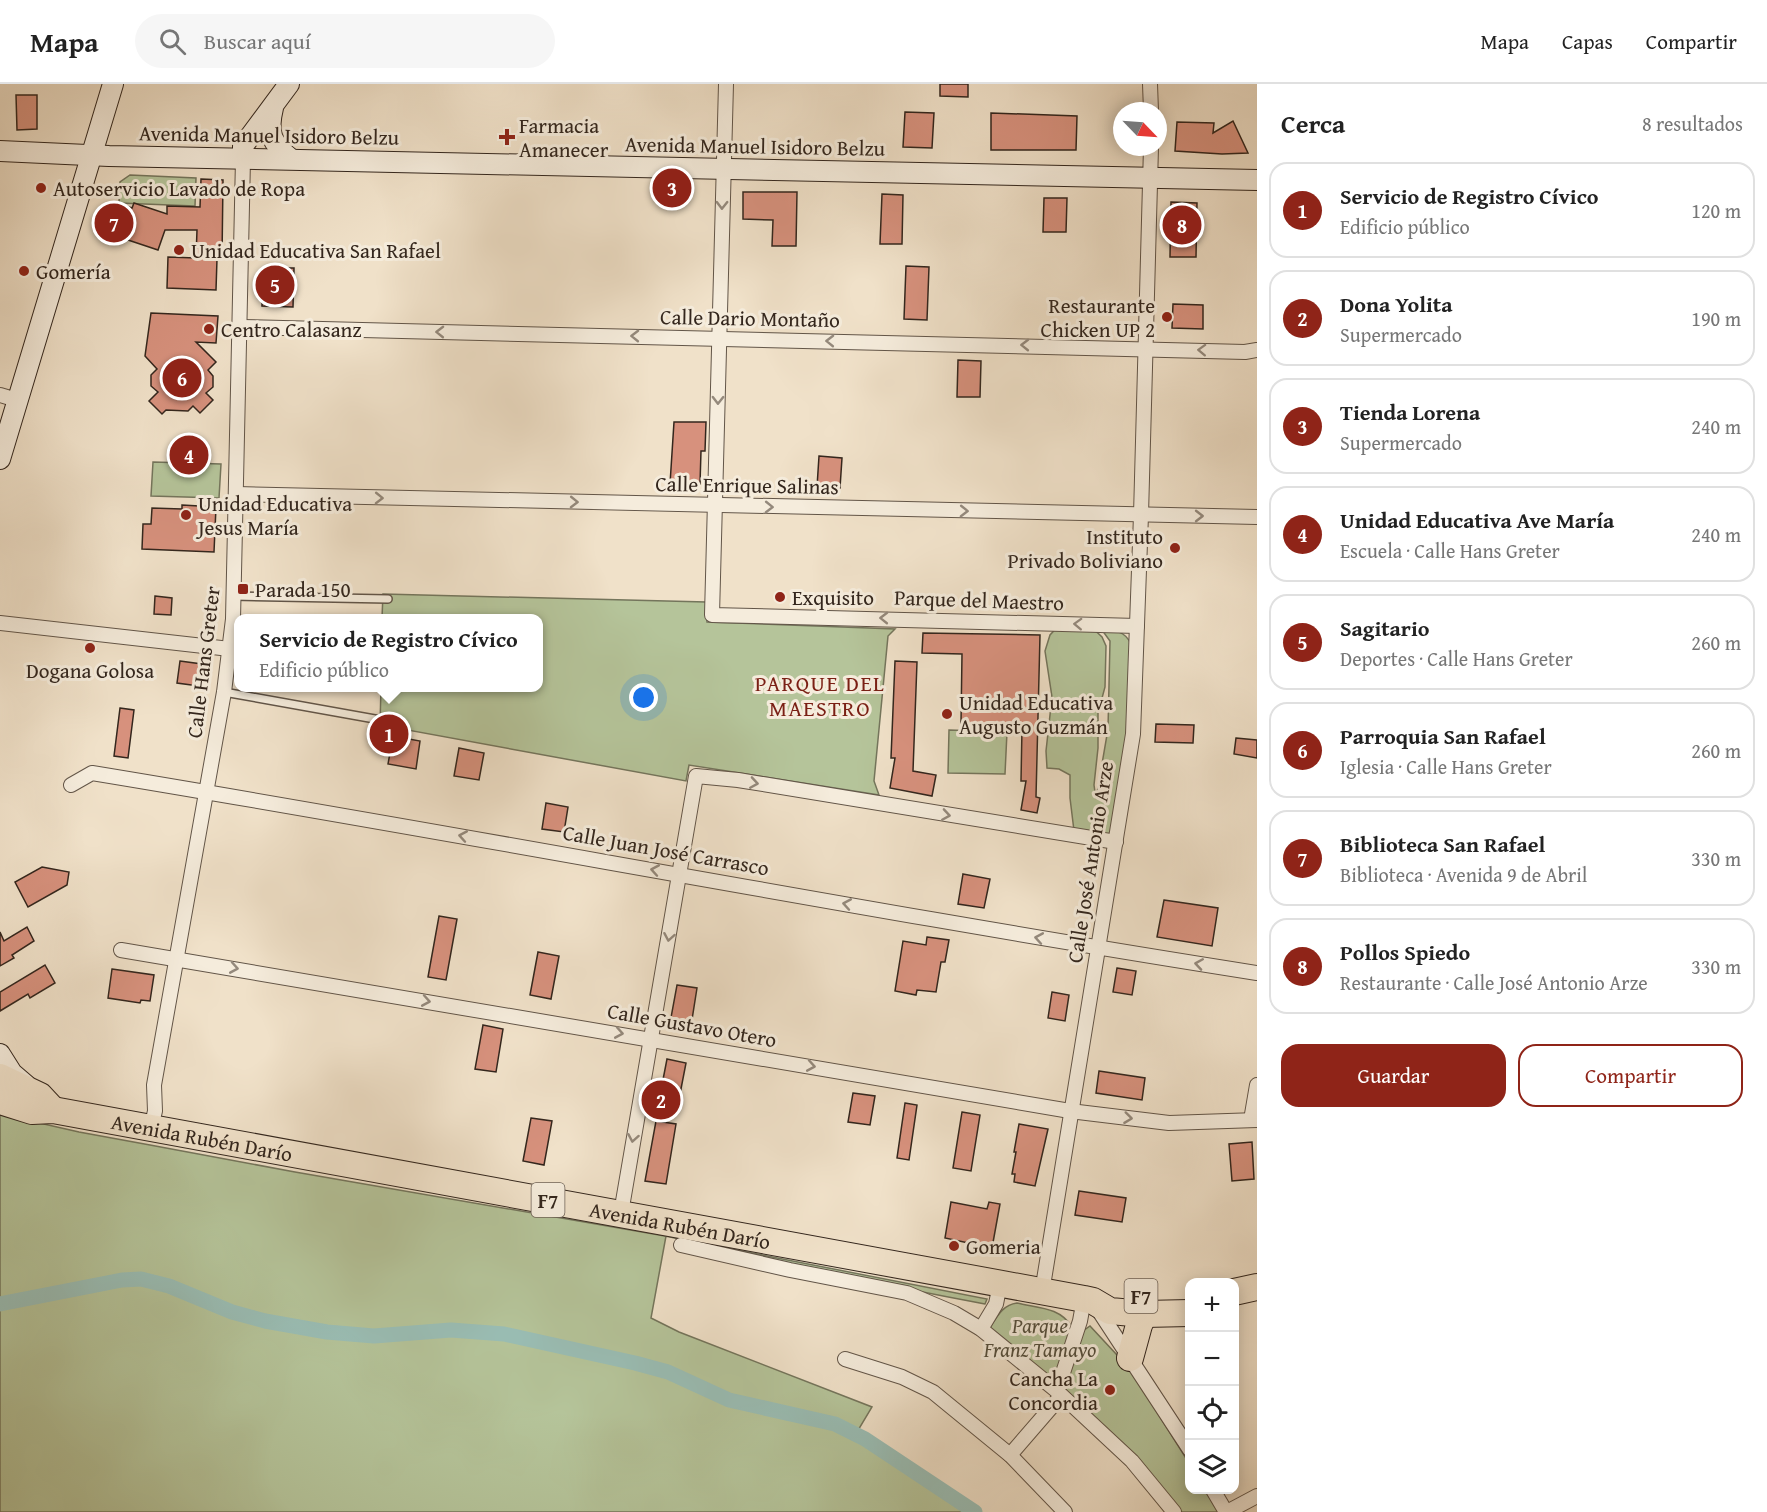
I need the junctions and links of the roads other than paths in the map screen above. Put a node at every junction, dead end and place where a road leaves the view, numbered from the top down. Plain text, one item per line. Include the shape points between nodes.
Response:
1 (113, 84) edge
2 (289, 84) edge
3 (726, 84) edge
4 (1150, 84) edge
5 (1151, 102) edge
6 (274, 105) junction
7 (0, 151) edge
8 (92, 156) junction
9 (1151, 156) edge
10 (243, 159) junction
11 (291, 159) junction
12 (723, 170) junction
13 (1151, 179) junction
14 (1257, 180) edge
15 (241, 327) junction
16 (720, 339) junction
17 (1146, 348) junction
18 (1257, 350) edge
19 (9, 397) edge
20 (0, 459) edge
21 (237, 494) junction
22 (716, 506) junction
23 (1141, 515) junction
24 (1257, 517) edge
25 (234, 596) junction
26 (388, 599) dead end
27 (0, 623) edge
28 (1137, 626) junction
29 (230, 649) junction
30 (224, 692) junction
31 (386, 721) dead end
32 (71, 785) dead end
33 (206, 792) junction
34 (1116, 842) junction
35 (680, 874) junction
36 (1097, 948) junction
37 (121, 950) dead end
38 (176, 958) junction
39 (1257, 973) edge
40 (650, 1039) junction
41 (0, 1054) edge
42 (0, 1077) edge
43 (1257, 1085) edge
44 (0, 1101) edge
45 (47, 1103) junction
46 (1070, 1111) junction
47 (1254, 1120) edge
48 (151, 1128) junction
49 (621, 1213) junction
50 (681, 1245) dead end
51 (1000, 1284) junction
52 (1257, 1287) edge
53 (1239, 1291) edge
54 (1042, 1292) junction
55 (1185, 1296) edge
56 (1089, 1300) junction
57 (1257, 1305) edge
58 (1239, 1308) edge
59 (1185, 1313) edge
60 (1144, 1314) junction
61 (981, 1329) junction
62 (1130, 1358) junction
63 (844, 1359) dead end
64 (1059, 1393) junction
65 (1185, 1442) edge
66 (1010, 1455) junction
67 (1215, 1494) edge
68 (1257, 1496) edge
69 (1065, 1512) edge
70 (1174, 1512) edge
71 (1226, 1512) edge

1 - 8 main road
2 - 6 main road
3 - 12 street
4 - 5 street
6 - 10 main road via 243,146
6 - 11 main road via 270,133 275,145
7 - 8 main road, Avenida Manuel Isidoro Belzu
8 - 10 main road, Avenida Manuel Isidoro Belzu
8 - 19 main road
9 - 13 street, Calle José Antonio Arze
10 - 11 main road, Avenida Manuel Isidoro Belzu
10 - 15 street, Calle Hans Greter
11 - 12 main road, Avenida Manuel Isidoro Belzu
12 - 13 main road, Avenida Manuel Isidoro Belzu
12 -> 16 street
13 - 14 main road, Avenida Manuel Isidoro Belzu
13 - 17 street, Calle José Antonio Arze
16 -> 15 street, Calle Dario Montaño
15 - 21 street, Calle Hans Greter
17 -> 16 street, Calle Dario Montaño
16 -> 22 street
18 -> 17 street, Calle Dario Montaño
17 - 23 street, Calle José Antonio Arze
19 - 20 main road
21 -> 22 street, Calle Enrique Salinas
21 - 25 street, Calle Hans Greter
22 -> 23 street, Calle Enrique Salinas
28 -> 22 street, Parque del Maestro via 712,615
23 -> 24 street, Calle Enrique Salinas
23 - 28 street, Calle José Antonio Arze
25 - 26 lane
25 - 29 street, Calle Hans Greter
27 - 29 street
28 - 34 street, Calle José Antonio Arze via 1132,734
29 - 30 street, Calle Hans Greter
30 - 31 lane
30 - 33 street, Calle Hans Greter
32 - 33 street, Calle Juan José Carrasco via 92,773
35 -> 33 street, Calle Juan José Carrasco
33 - 38 street, Calle Hans Greter
35 -> 34 street via 696,776
34 - 36 street, Calle José Antonio Arze
36 -> 35 street, Calle Juan José Carrasco
35 -> 40 street
39 -> 36 street, Calle Juan José Carrasco
36 - 46 street, Calle José Antonio Arze
37 - 38 street, Calle Gustavo Otero
38 -> 40 street, Calle Gustavo Otero
38 - 48 street, Calle Hans Greter via 154,1085
40 -> 46 street, Calle Gustavo Otero
40 -> 49 street
41 - 45 main road, F7 via 12,1073
42 - 45 highway, Avenida Rubén Darío / F7
43 - 47 street
44 - 45 highway, Avenida Rubén Darío / F7 via 32,1111
45 - 48 highway, Avenida Rubén Darío / F7
46 -> 47 street, Calle Gustavo Otero via 1169,1123
46 - 54 street, Calle José Antonio Arze
48 - 49 highway, Avenida Rubén Darío / F7
49 - 51 highway, Avenida Rubén Darío / F7
50 - 61 street via 907,1293
51 - 54 highway, Avenida Rubén Darío / F7
51 - 61 street via 996,1304
52 - 53 highway
54 - 56 highway, Avenida Rubén Darío / F7
55 - 56 highway, Avenida Rubén Darío / F7 via 1111,1293
56 - 60 highway, Avenida Rubén Darío / F7 via 1110,1311
56 - 62 street
56 - 64 street
57 - 58 highway
59 - 60 highway, Avenida Rubén Darío / F7
60 - 62 highway
61 - 64 street
62 - 65 street
63 - 66 street via 902,1377 933,1392
64 - 66 street
64 - 70 street via 1132,1461
66 - 69 street
67 - 71 street
68 - 71 street

